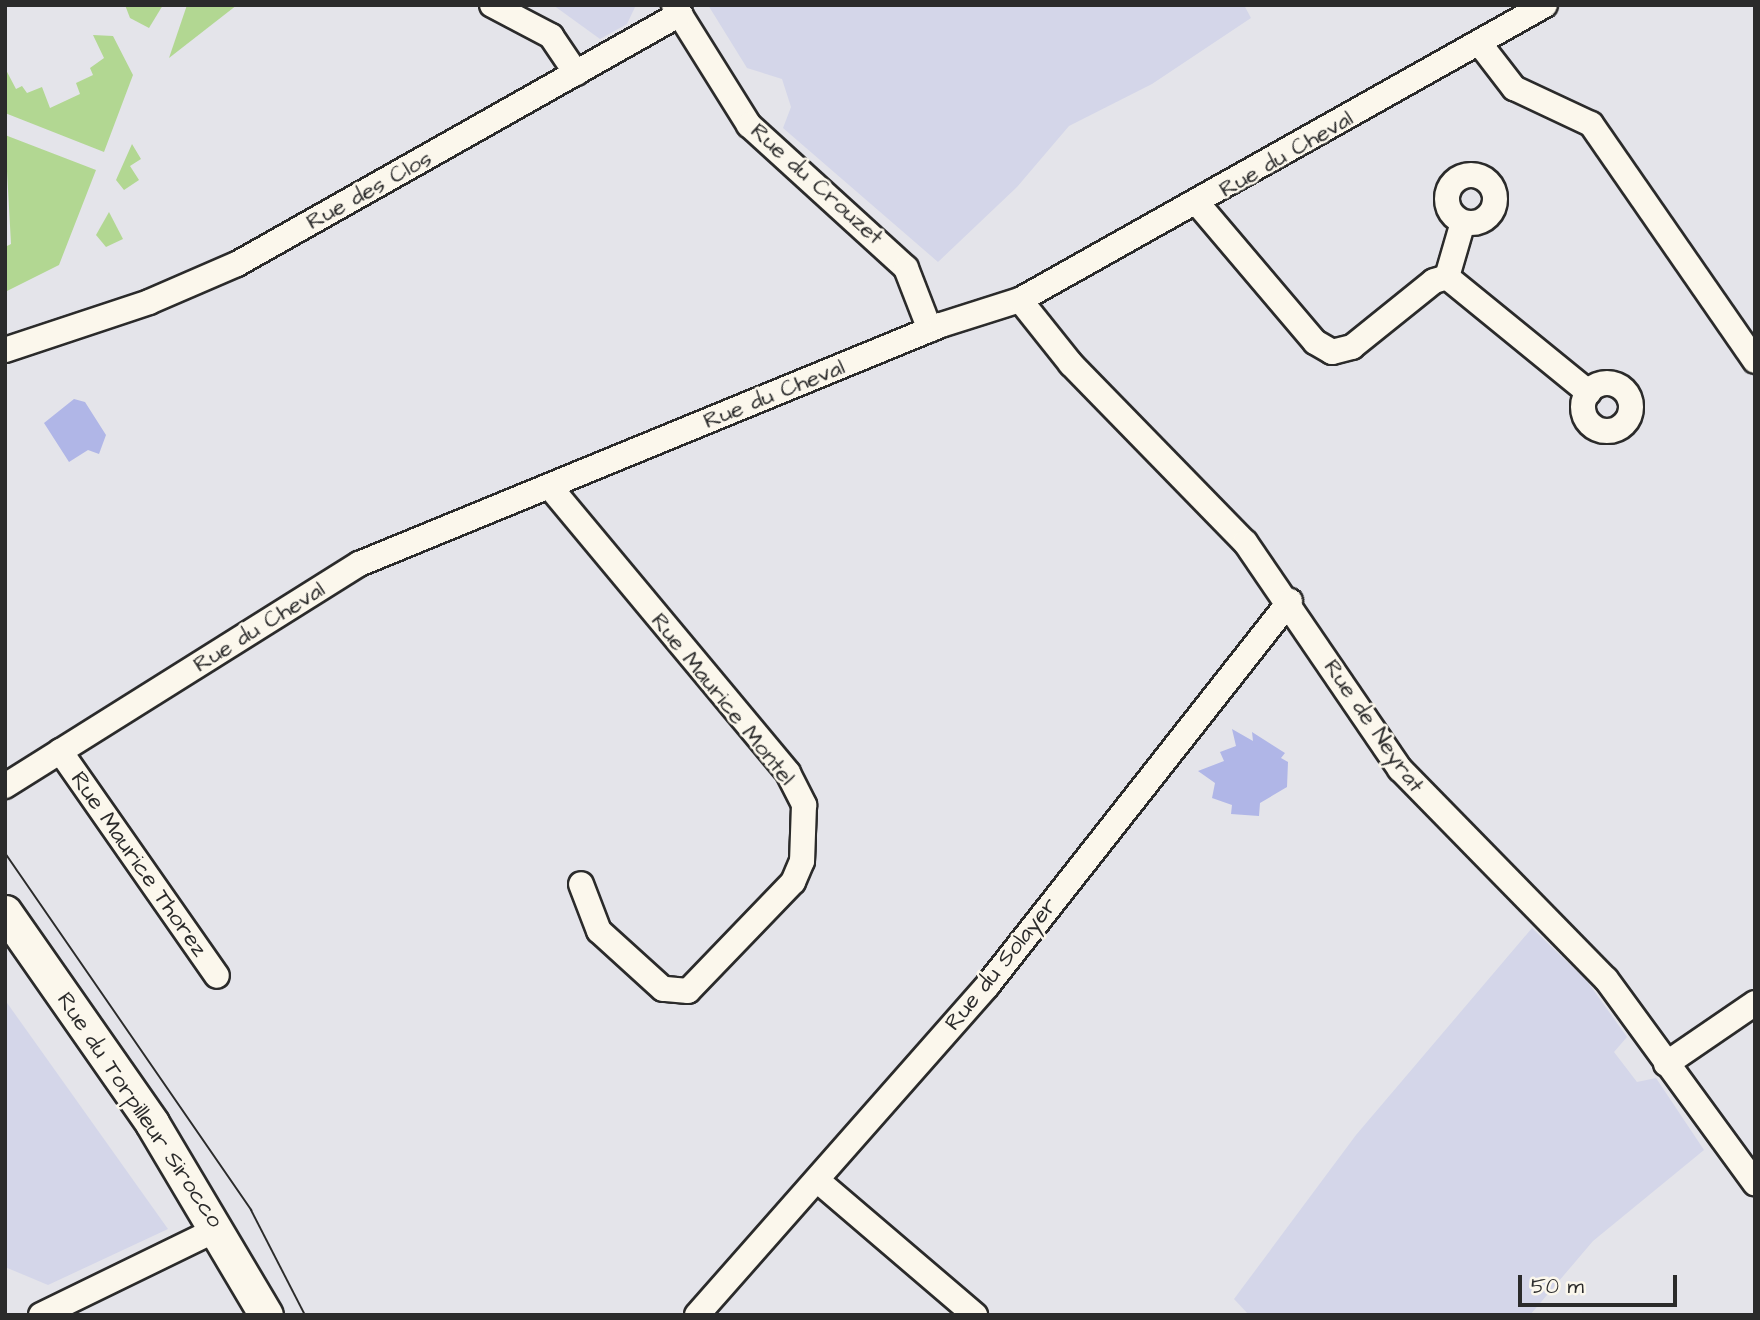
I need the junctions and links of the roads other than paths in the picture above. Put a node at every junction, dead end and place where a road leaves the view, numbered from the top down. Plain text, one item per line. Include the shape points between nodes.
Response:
1 (492, 5) edge
2 (1545, 5) edge
3 (677, 10) edge
4 (1480, 44) junction
5 (576, 73) junction
6 (1198, 204) junction
7 (1463, 222) dead end
8 (1447, 277) junction
9 (1020, 300) junction
10 (930, 330) junction
11 (5, 350) edge
12 (1755, 361) edge
13 (1588, 393) dead end
14 (550, 487) junction
15 (1290, 601) junction
16 (60, 751) junction
17 (5, 786) edge
18 (581, 884) dead end
19 (5, 912) edge
20 (5, 943) edge
21 (217, 976) dead end
22 (1755, 1003) edge
23 (1666, 1064) junction
24 (817, 1180) junction
25 (1755, 1183) edge
26 (212, 1231) junction
27 (41, 1315) edge
28 (247, 1315) edge
29 (265, 1315) edge
30 (697, 1315) edge
31 (975, 1315) edge

1 - 5 street via 542,28
2 - 4 street, Rue du Cheval
3 - 5 street, Rue des Clos
3 - 10 street, Rue du Crouzet via 749,125 906,268
4 - 6 street, Rue du Cheval
4 - 12 street via 1514,88 1591,124
5 - 11 street, Rue des Clos via 237,264 149,302
6 - 8 street via 1315,342 1332,352 1352,347 1434,281
6 - 9 street, Rue du Cheval
7 - 8 street
8 - 13 street
9 - 10 street, Rue du Cheval
9 - 15 street, Rue de Neyrat via 1071,364 1245,542
10 - 14 street, Rue du Cheval
14 - 16 street, Rue du Cheval via 359,564
14 - 18 street, Rue Maurice Montel via 788,773 804,805 802,861 793,883 688,991 663,989 599,931
15 - 23 street, Rue de Neyrat via 1400,769 1606,979
15 - 24 street, Rue du Solayer via 987,986
16 - 17 street, Rue du Cheval
16 - 21 street, Rue Maurice Thorez
19 - 26 street, Rue du Torpilleur Sirocco
20 - 26 street, Rue du Torpilleur Sirocco via 143,1129
22 - 23 street
23 - 25 street, Rue de Neyrat
24 - 30 street, Rue du Solayer
24 - 31 street
26 - 27 street
26 - 28 street, Rue du Torpilleur Sirocco
26 - 29 street, Rue du Torpilleur Sirocco

